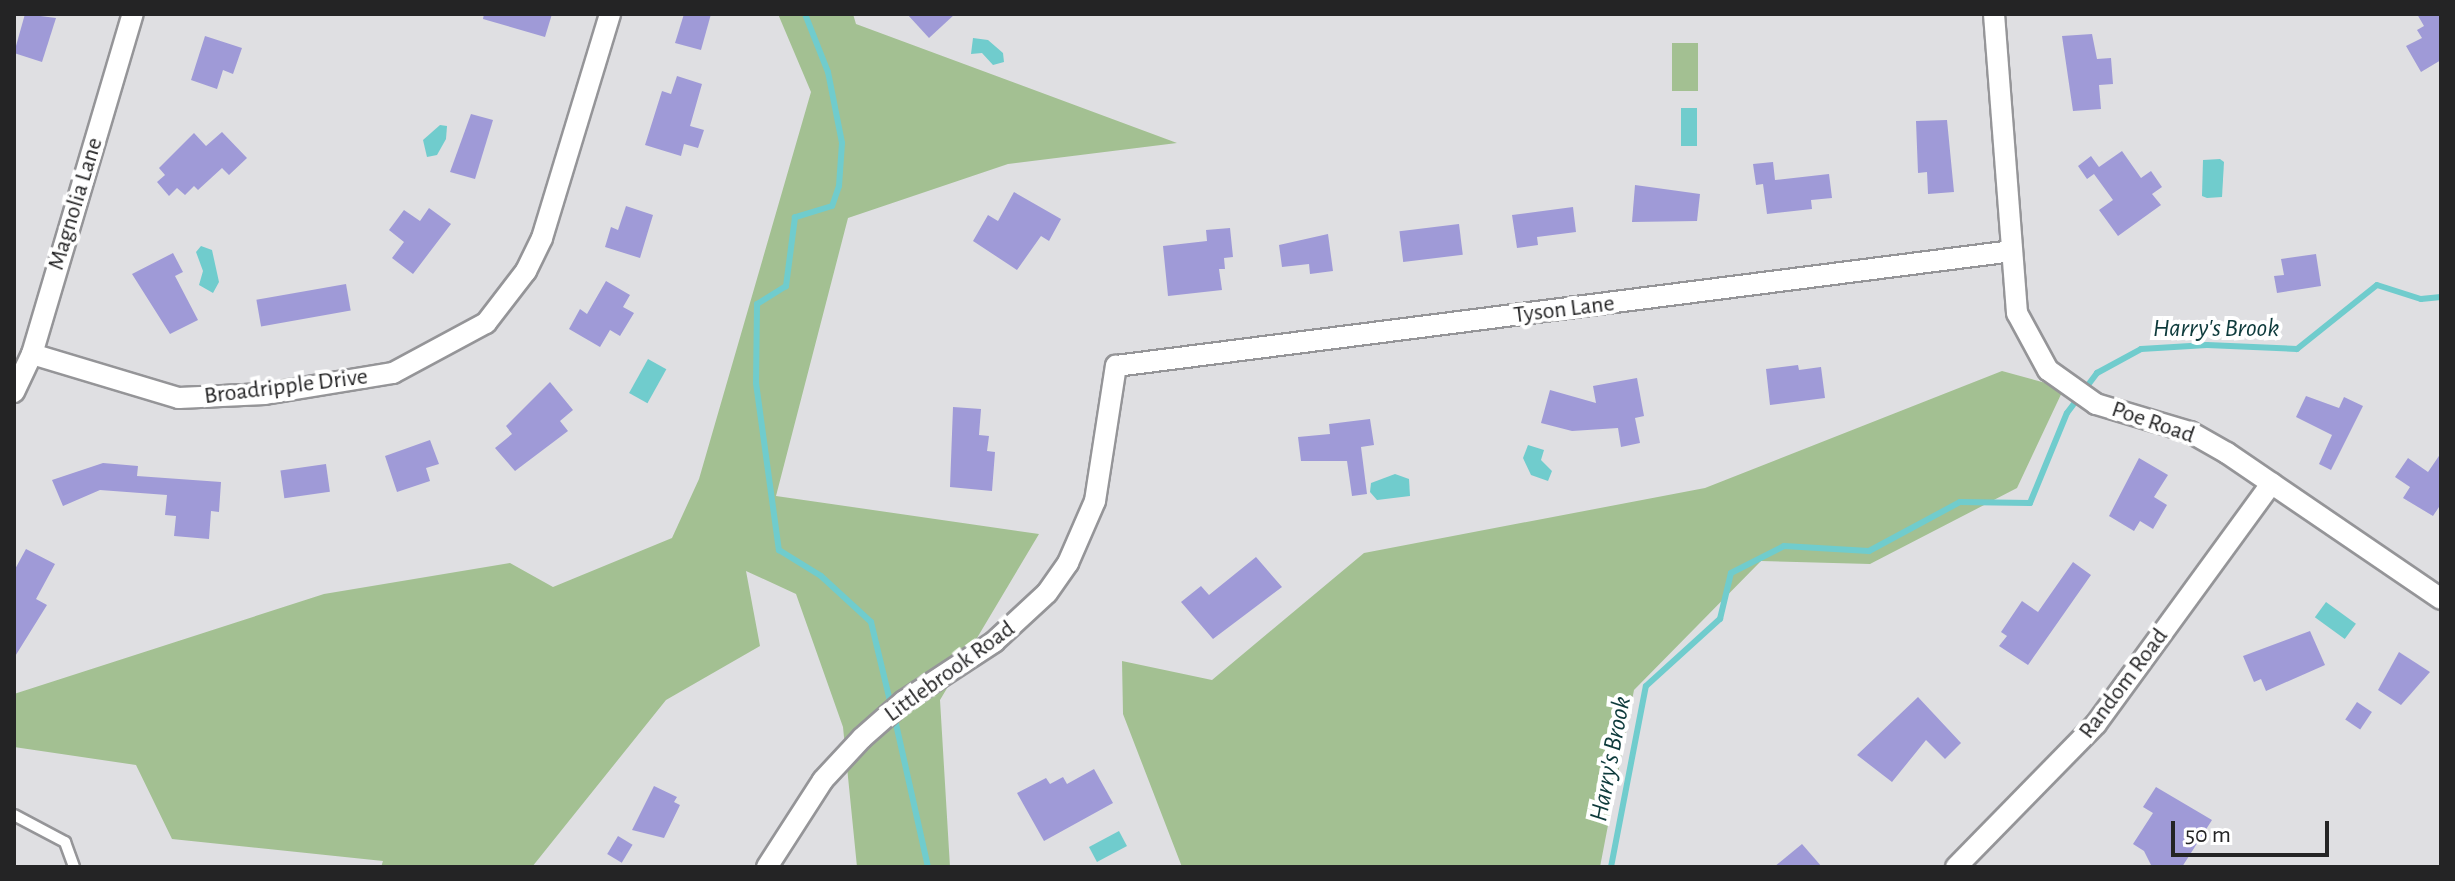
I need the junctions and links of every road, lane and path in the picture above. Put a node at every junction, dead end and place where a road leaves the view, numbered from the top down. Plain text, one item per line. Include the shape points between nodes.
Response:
1 (133, 14) edge
2 (610, 14) edge
3 (1994, 14) edge
4 (2012, 251) junction
5 (32, 354) junction
6 (1116, 366) joint
7 (14, 392) edge
8 (2272, 483) junction
9 (2441, 599) edge
10 (14, 815) edge
11 (74, 867) edge
12 (767, 867) edge
13 (1956, 867) edge

1 - 5 street, Magnolia Lane
2 - 5 street, Broadripple Drive via 542,238 526,271 486,323 393,373 265,394 179,398
3 - 4 street, Poe Road
4 - 6 street, Tyson Lane
4 - 8 street, Poe Road via 2017,313 2048,370 2096,404 2190,432
5 - 7 street, Magnolia Lane
6 - 12 street, Littlebrook Road via 1095,501 1068,563 1023,619 881,721 823,780
8 - 9 street, Poe Road
8 - 13 street, Random Road via 2096,724
10 - 11 lane via 65,842

